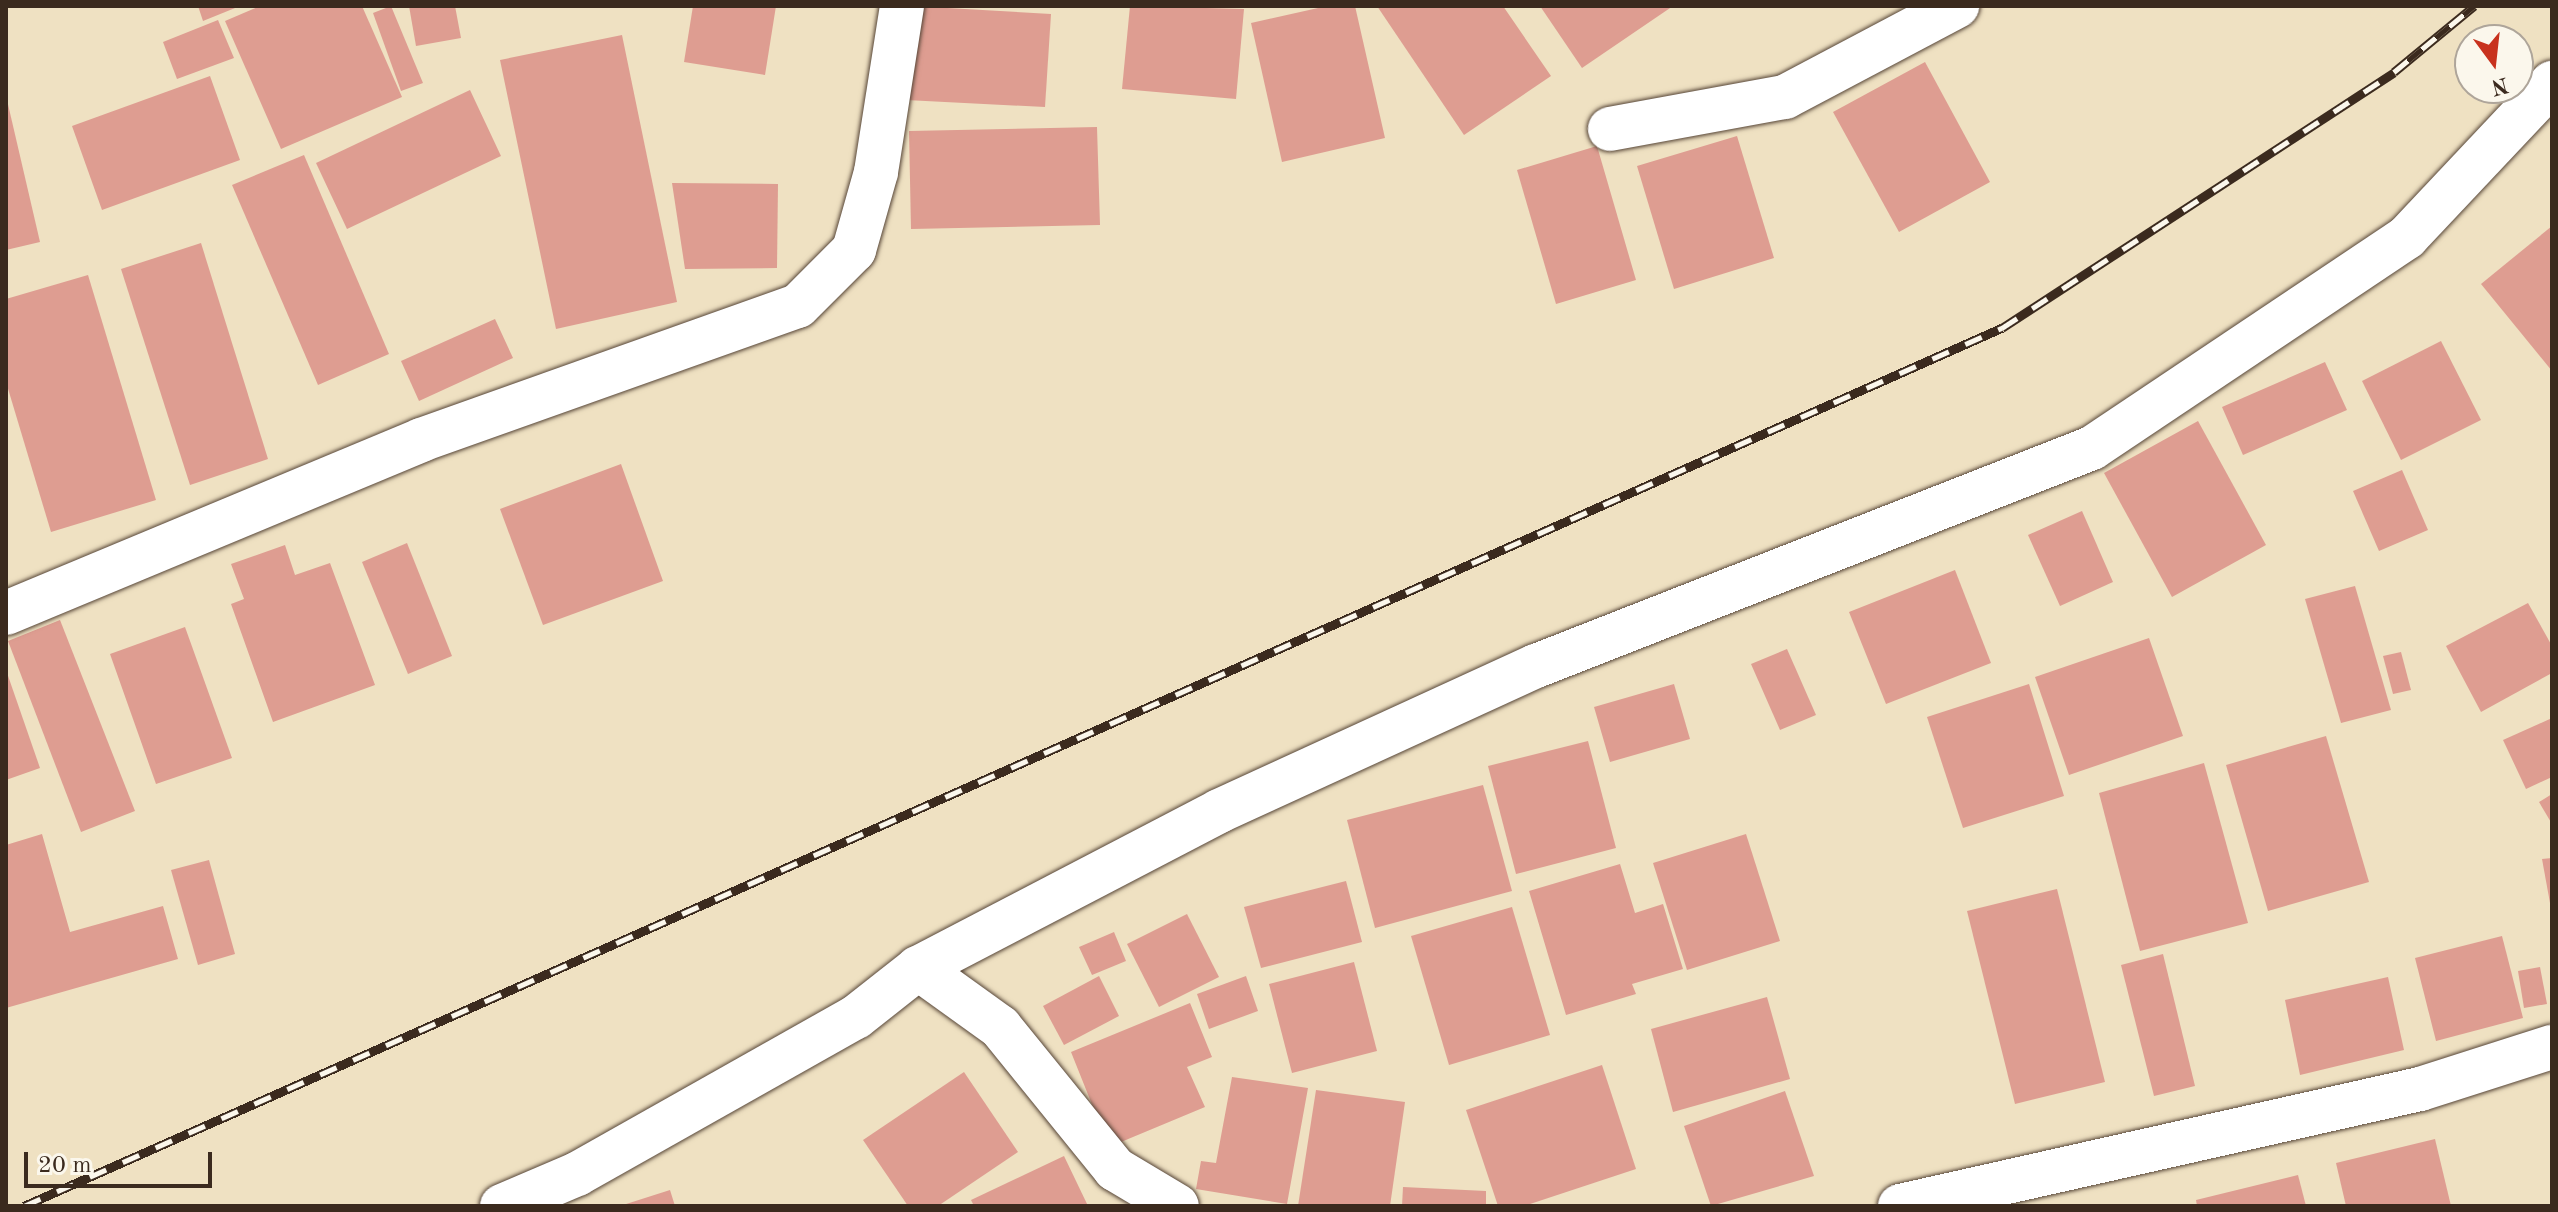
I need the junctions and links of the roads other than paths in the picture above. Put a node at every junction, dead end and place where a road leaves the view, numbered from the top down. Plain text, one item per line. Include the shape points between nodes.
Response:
1 (902, 6) edge
2 (1957, 6) edge
3 (2552, 83) edge
4 (1610, 129) dead end
5 (6, 613) edge
6 (918, 968) junction
7 (2552, 1047) edge
8 (502, 1206) edge
9 (1177, 1206) edge
10 (1900, 1206) edge

1 - 5 street via 876,172 854,250 798,306 421,440
2 - 4 street via 1785,97
3 - 6 street via 2407,237 2092,448 1536,666 1219,811
6 - 8 street via 856,1017 577,1174
6 - 9 street via 1000,1027 1115,1169
7 - 10 street via 2420,1089

